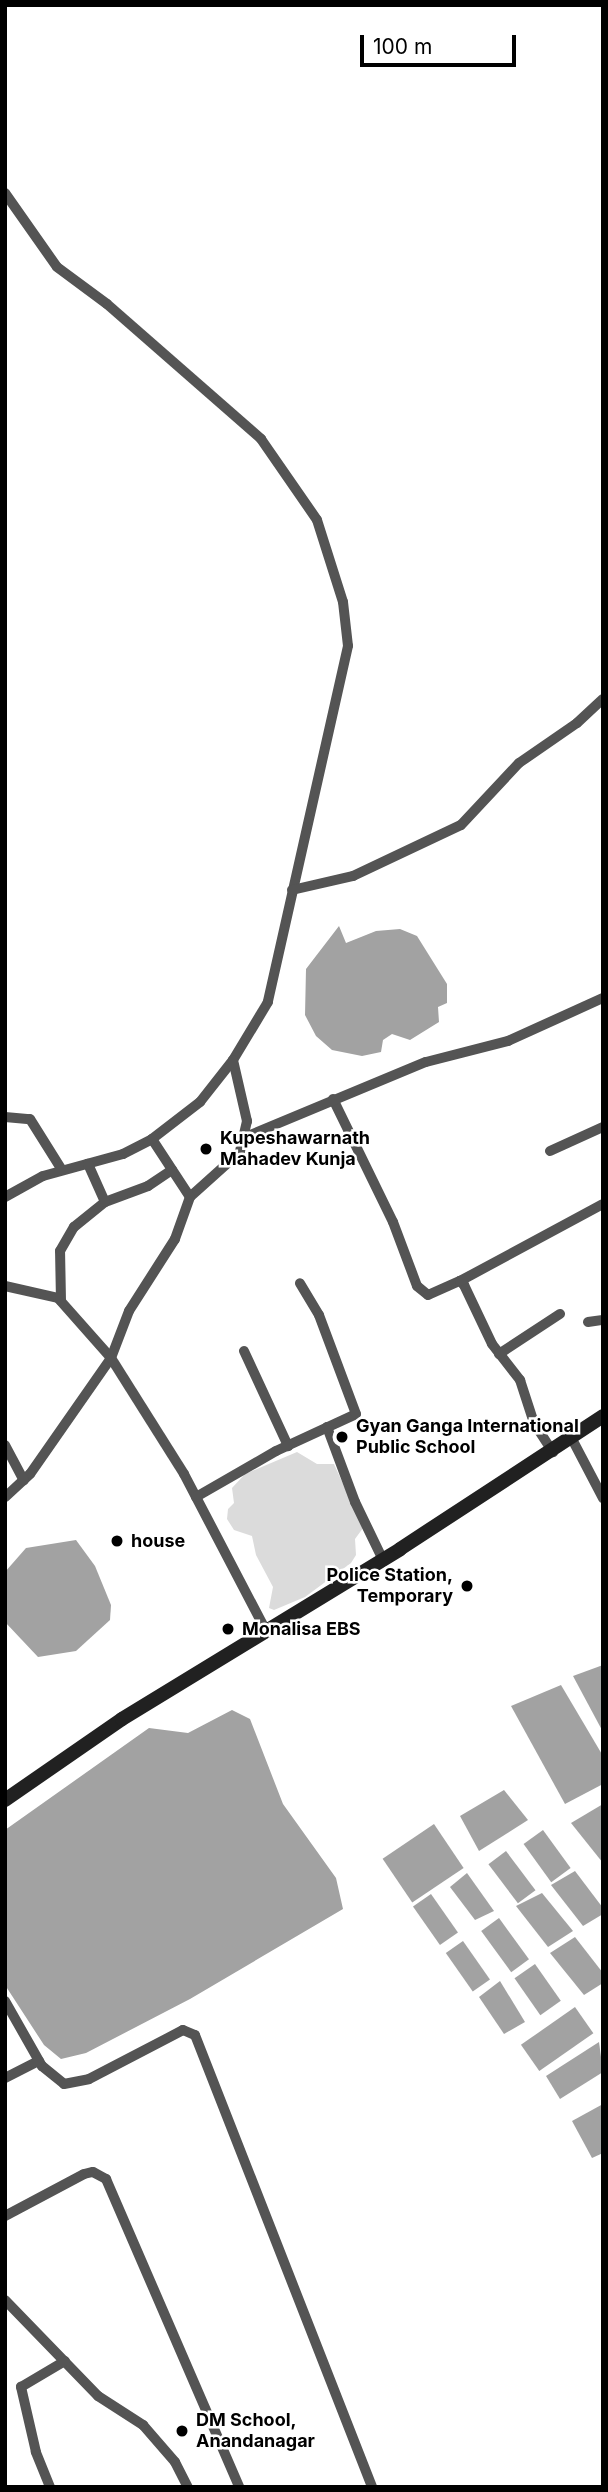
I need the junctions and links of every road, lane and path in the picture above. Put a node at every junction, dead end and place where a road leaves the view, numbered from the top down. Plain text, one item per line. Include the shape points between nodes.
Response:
1 (5, 193) edge
2 (603, 699) edge
3 (292, 890) junction
4 (603, 998) edge
5 (233, 1060) junction
6 (333, 1099) junction
7 (5, 1116) edge
8 (603, 1127) edge
9 (243, 1138) junction
10 (152, 1139) junction
11 (551, 1151) dead end
12 (88, 1164) junction
13 (62, 1170) junction
14 (172, 1170) junction
15 (5, 1197) edge
16 (190, 1197) junction
17 (105, 1202) junction
18 (603, 1204) edge
19 (460, 1280) junction
20 (300, 1283) dead end
21 (5, 1286) edge
22 (61, 1301) junction
23 (560, 1314) dead end
24 (603, 1320) edge
25 (589, 1322) dead end
26 (244, 1351) dead end
27 (499, 1354) junction
28 (111, 1358) junction
29 (603, 1416) edge
30 (327, 1427) junction
31 (572, 1439) junction
32 (5, 1445) edge
33 (288, 1446) junction
34 (553, 1452) junction
35 (24, 1479) junction
36 (5, 1496) edge
37 (197, 1497) junction
38 (603, 1498) edge
39 (383, 1560) junction
40 (267, 1633) junction
41 (5, 1800) edge
42 (5, 2001) edge
43 (39, 2061) junction
44 (5, 2078) edge
45 (5, 2216) edge
46 (5, 2300) edge
47 (65, 2361) junction
48 (50, 2487) edge
49 (188, 2487) edge
50 (239, 2487) edge
51 (372, 2487) edge

1 - 3 street via 57,267 107,304 261,439 317,520 343,602 348,646
2 - 3 street via 578,723 519,763 461,825 353,876
3 - 5 street via 268,1002
4 - 6 street via 508,1041 426,1062
5 - 9 street via 247,1121
5 - 10 street via 201,1102
6 - 9 street
6 - 19 street via 393,1222 417,1286 428,1295
7 - 13 street via 30,1119
8 - 11 street
9 - 16 street via 240,1152
10 - 12 street
10 - 14 street
12 - 13 street
12 - 17 street
13 - 15 street
14 - 16 street
14 - 17 street via 148,1186
16 - 28 street via 175,1239 129,1311
17 - 22 street via 74,1227 60,1251
18 - 19 street
19 - 27 street
20 - 30 street via 318,1315 356,1414
21 - 22 street
22 - 28 street
23 - 27 street
24 - 25 street
26 - 33 street
27 - 34 street via 520,1380 534,1423
28 - 35 street
28 - 37 street
29 - 31 main road
30 - 33 street
30 - 39 street via 355,1503
31 - 34 main road
31 - 38 street
32 - 35 street
33 - 37 street
34 - 39 main road
35 - 36 street
37 - 40 street
39 - 40 main road
40 - 41 main road via 122,1719
42 - 43 street
43 - 44 street
43 - 51 street via 57,2081 71,2084 183,2029 195,2035
45 - 50 street via 84,2174 93,2172 106,2179
46 - 47 street
47 - 48 street via 21,2387 36,2452
47 - 49 street via 98,2396 143,2425 175,2462

